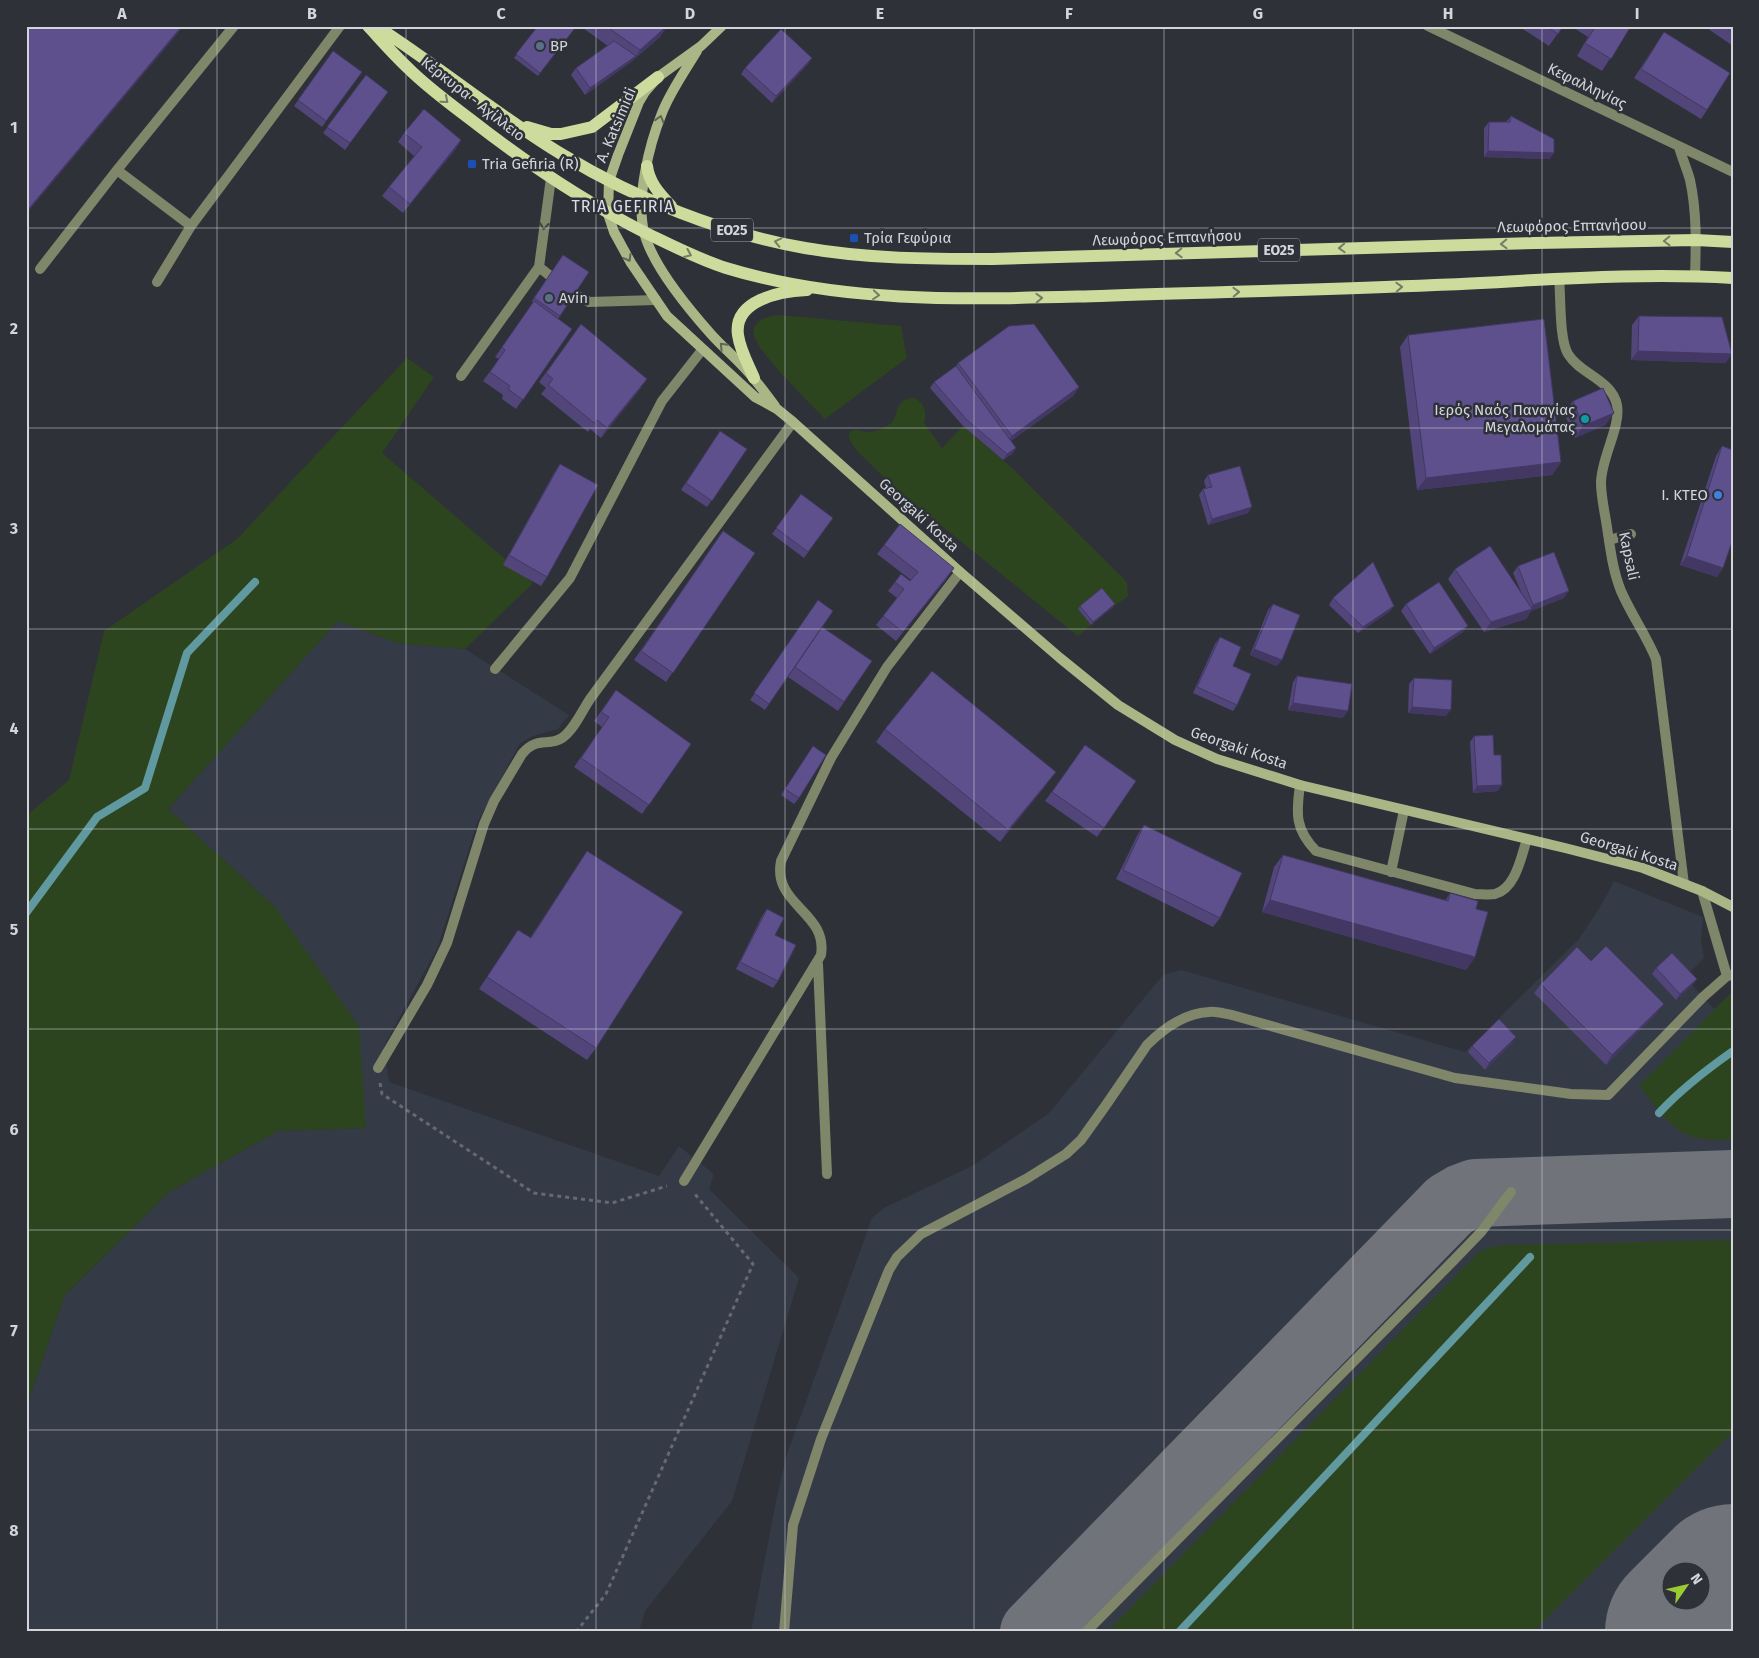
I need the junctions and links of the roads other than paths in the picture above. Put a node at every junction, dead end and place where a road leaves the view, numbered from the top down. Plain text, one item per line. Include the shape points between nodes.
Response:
1 (234, 26) edge
2 (340, 26) edge
3 (368, 26) edge
4 (376, 26) edge
5 (722, 26) edge
6 (1428, 26) edge
7 (700, 46) junction
8 (658, 77) junction
9 (515, 124) junction
10 (1679, 147) junction
11 (647, 166) junction
12 (117, 170) junction
13 (1733, 172) edge
14 (550, 178) junction
15 (609, 181) junction
16 (641, 196) junction
17 (674, 210) junction
18 (608, 214) junction
19 (192, 226) junction
20 (644, 232) junction
21 (1696, 240) junction
22 (1733, 242) edge
23 (539, 267) junction
24 (40, 269) dead end
25 (549, 275) edge
26 (1695, 277) junction
27 (1560, 278) junction
28 (1733, 278) edge
29 (156, 282) dead end
30 (828, 290) junction
31 (574, 294) edge
32 (656, 300) junction
33 (702, 350) junction
34 (461, 376) dead end
35 (754, 378) junction
36 (777, 409) junction
37 (793, 422) junction
38 (1631, 534) dead end
39 (1609, 540) junction
40 (960, 572) junction
41 (495, 670) dead end
42 (1300, 785) junction
43 (1404, 810) junction
44 (1527, 839) junction
45 (1391, 872) junction
46 (1684, 884) junction
47 (1702, 891) junction
48 (1733, 907) edge
49 (818, 963) junction
50 (1730, 976) edge
51 (378, 1068) road end
52 (827, 1174) dead end
53 (684, 1181) road end
54 (1511, 1192) dead end
55 (784, 1632) edge
56 (1086, 1632) edge

1 - 12 street
2 - 19 street
3 -> 14 main road, Κέρκυρα - Αχίλλειο / ΕΟ25 via 408,68 450,104
4 - 9 main road, Κέρκυρα - Αχίλλειο / ΕΟ25
5 - 7 main road
6 - 10 street, Κεφαλληνίας
7 - 8 main road, A. Katsimidi
11 -> 7 main road, Georgaki Kosta via 662,112
8 - 9 main road via 592,127 551,134
8 - 15 main road, A. Katsimidi via 639,102
9 - 15 main road, Κέρκυρα - Αχίλλειο / ΕΟ25
10 - 13 street, Κεφαλληνίας
10 - 21 street via 1690,179
11 - 16 main road, Georgaki Kosta
11 - 17 main road via 653,186
12 - 19 street
12 - 24 street
14 - 18 main road, Κέρκυρα - Αχίλλειο / ΕΟ25
14 -> 23 street
15 - 16 main road, Κέρκυρα - Αχίλλειο / ΕΟ25
15 - 18 main road, A. Katsimidi
16 - 17 main road, Λεωφόρος Επτανήσου / ΕΟ25
16 - 20 main road, Georgaki Kosta
21 -> 17 main road, Λεωφόρος Επτανήσου / ΕΟ25 via 912,259 803,248 746,235
18 - 20 main road, Κέρκυρα - Αχίλλειο / ΕΟ25
18 -> 32 main road, Georgaki Kosta via 631,263
19 - 29 street
20 -> 30 main road, ΕΟ25 via 688,254 724,267
35 -> 20 main road, Georgaki Kosta via 710,333 672,285
21 - 22 main road, Λεωφόρος Επτανήσου / ΕΟ25
21 - 26 street
23 - 25 street
23 - 34 street
26 - 27 main road, ΕΟ25
26 - 28 main road, ΕΟ25
30 -> 27 main road, ΕΟ25 via 989,299
27 - 39 street, Kapsali via 1567,353 1610,391 1617,406 1600,483
30 - 35 main road via 779,293 745,310 737,333
31 - 32 street via 589,302
32 - 33 main road, Georgaki Kosta via 667,316
33 - 36 main road, Georgaki Kosta via 755,397
33 - 41 street via 662,401 570,578
35 - 36 main road, Georgaki Kosta
36 - 37 main road, Georgaki Kosta
37 - 40 main road, Georgaki Kosta
37 - 51 street via 569,732 556,741 535,744 522,754 484,824 447,944
38 - 39 street
39 - 46 street, Kapsali via 1619,586 1656,659
40 - 42 main road, Georgaki Kosta via 1118,705 1175,740 1217,759
40 - 49 street via 887,667 831,758 781,861 782,887 818,931 822,947
42 - 43 main road, Georgaki Kosta
42 - 45 street via 1297,805 1299,828 1316,851
43 - 44 main road, Georgaki Kosta
43 - 45 street
44 - 45 street via 1511,882 1504,890 1493,894 1475,894
44 - 46 main road, Georgaki Kosta via 1643,868
46 - 47 main road, Georgaki Kosta
47 - 48 main road, Georgaki Kosta
47 - 50 street
49 - 52 street
49 - 53 street
50 - 55 street via 1703,997 1608,1095 1571,1094 1455,1078 1210,1011 1190,1016 1158,1035 1147,1045 1081,1140 1066,1154 1026,1179 921,1234 897,1257 821,1439 793,1525
54 - 56 street via 1481,1232 1454,1260

